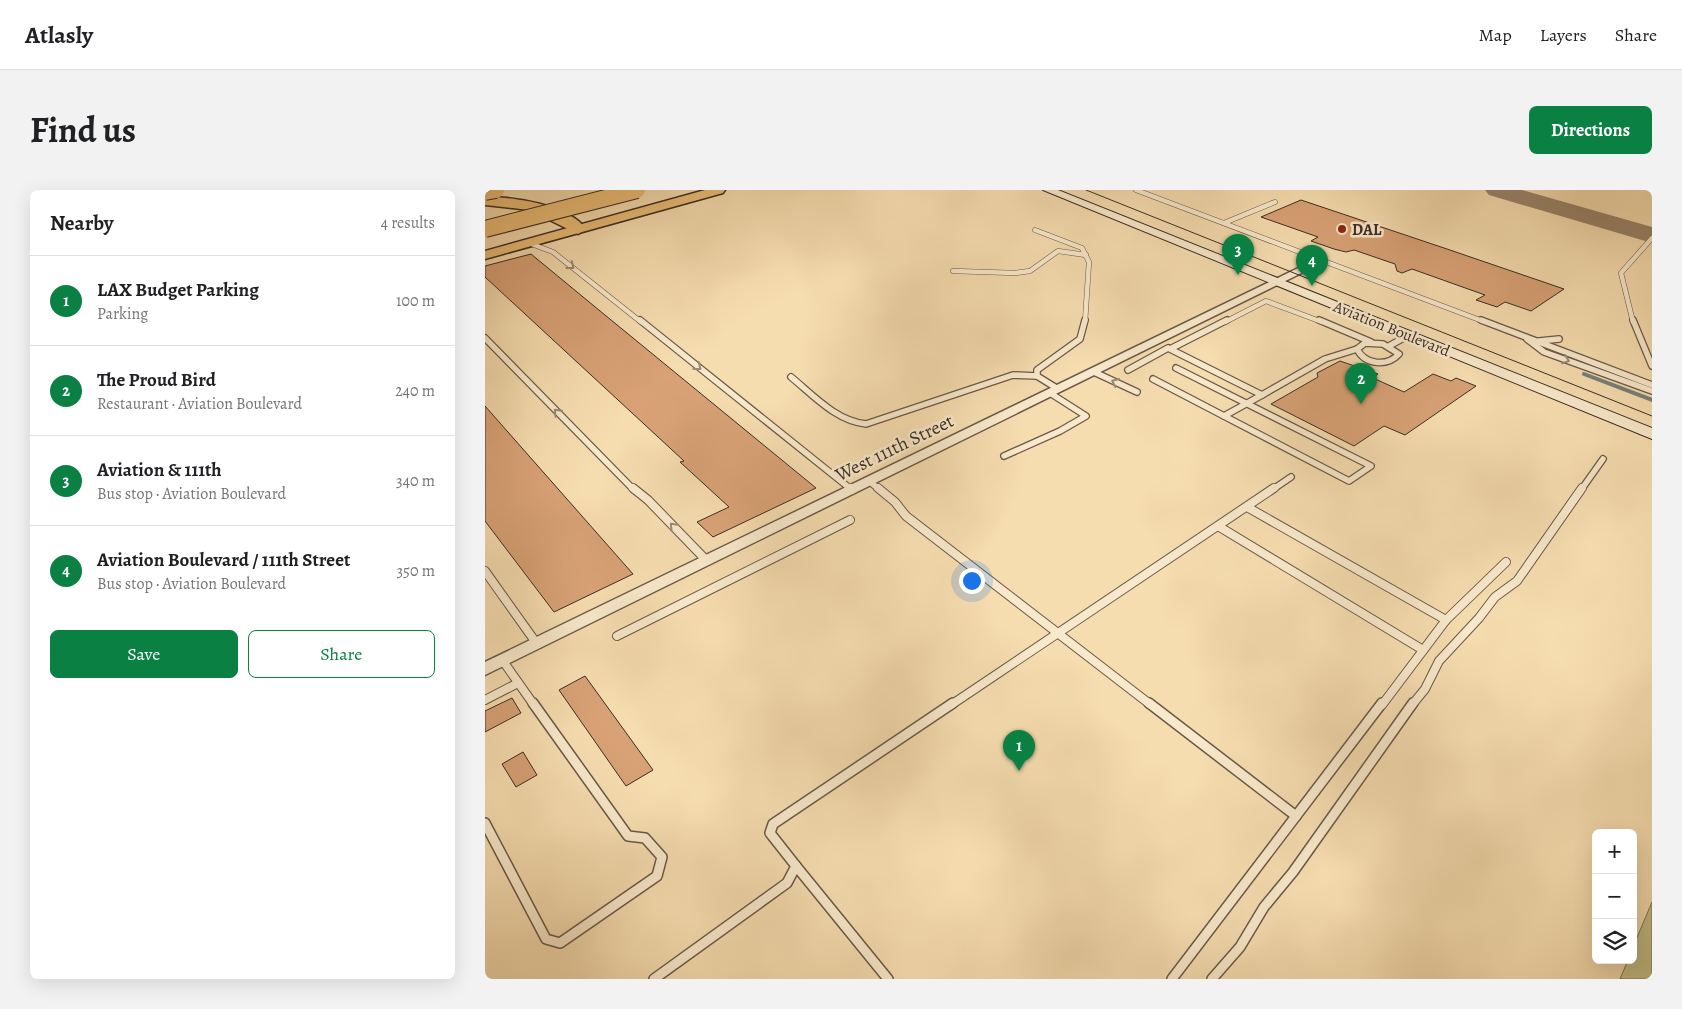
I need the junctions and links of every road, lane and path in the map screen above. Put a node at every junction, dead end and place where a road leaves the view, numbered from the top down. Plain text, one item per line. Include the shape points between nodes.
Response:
1 (496, 190) edge
2 (637, 190) edge
3 (719, 190) edge
4 (1048, 190) edge
5 (1136, 190) edge
6 (485, 192) edge
7 (567, 193) edge
8 (485, 201) edge
9 (1275, 202) dead end
10 (485, 211) edge
11 (485, 222) edge
12 (1225, 223) junction
13 (578, 229) junction
14 (485, 230) edge
15 (1035, 230) dead end
16 (555, 235) junction
17 (1652, 238) edge
18 (529, 243) junction
19 (485, 255) edge
20 (1086, 255) junction
21 (1321, 260) junction
22 (953, 271) dead end
23 (1277, 281) junction
24 (1409, 335) junction
25 (1524, 336) junction
26 (485, 338) edge
27 (1559, 339) dead end
28 (1537, 341) junction
29 (1155, 342) junction
30 (1371, 342) junction
31 (1389, 346) junction
32 (1169, 349) junction
33 (1357, 349) junction
34 (1652, 366) edge
35 (1176, 368) dead end
36 (1128, 370) dead end
37 (1093, 372) junction
38 (1037, 376) junction
39 (791, 377) dead end
40 (1153, 380) dead end
41 (1652, 385) edge
42 (1054, 391) junction
43 (1652, 391) edge
44 (1137, 392) dead end
45 (1263, 395) junction
46 (1247, 404) junction
47 (1224, 416) junction
48 (1652, 434) edge
49 (1004, 456) dead end
50 (1603, 459) dead end
51 (1291, 477) dead end
52 (869, 481) junction
53 (852, 490) junction
54 (1247, 507) junction
55 (850, 520) dead end
56 (1218, 526) junction
57 (707, 560) junction
58 (1506, 562) dead end
59 (485, 571) edge
60 (1446, 620) junction
61 (1059, 632) junction
62 (617, 636) dead end
63 (537, 644) junction
64 (1423, 650) junction
65 (503, 661) junction
66 (485, 669) edge
67 (518, 683) junction
68 (485, 700) edge
69 (1296, 816) junction
70 (485, 822) edge
71 (796, 866) junction
72 (654, 979) edge
73 (888, 979) edge
74 (1172, 979) edge
75 (1212, 979) edge

1 - 6 highway, bridge
2 - 14 highway, bridge
3 - 13 main road
4 - 23 main road, Aviation Boulevard
5 - 12 lane
7 - 10 highway
8 - 13 highway via 536,206
9 - 12 lane
11 - 16 highway via 531,220
12 - 21 lane
13 - 16 main road
15 - 20 lane via 1082,248
16 - 18 main road
17 - 34 lane via 1621,273 1634,324
18 - 19 main road
18 -> 53 lane via 561,258
20 - 22 lane via 1058,251 1030,271 1015,273
20 - 38 lane via 1089,262 1085,323 1080,340 1037,370
21 - 23 street, West 111th Street
21 - 25 lane
23 - 24 main road, Aviation Boulevard
23 - 29 street, West 111th Street
24 - 31 lane
24 - 48 main road, Aviation Boulevard
25 - 28 lane
25 -> 43 lane via 1544,352
57 -> 26 lane via 648,500 631,488
27 - 28 lane
28 - 41 lane
29 - 32 lane
29 - 37 street, West 111th Street
30 - 31 lane
30 - 32 lane via 1271,301
30 - 33 lane
31 - 33 lane via 1399,354 1397,358 1377,363 1362,358
32 - 36 lane
32 - 45 lane
33 - 45 lane via 1325,359
35 - 46 lane
37 - 42 street, West 111th Street
44 -> 37 lane
38 - 39 lane via 1013,375 864,424 835,411
38 - 42 lane
40 - 47 lane
42 - 49 lane via 1086,416
42 - 52 street, West 111th Street
45 - 46 lane
46 - 47 lane
46 - 47 lane via 1371,466 1349,481
50 - 75 lane via 1517,581 1495,597 1439,661 1425,688 1387,742 1264,907 1240,947
51 - 54 lane
52 - 53 street, West 111th Street
52 - 61 lane via 895,502 906,516
53 - 57 street, West 111th Street
54 - 56 lane
54 - 60 lane
55 - 62 lane
56 - 61 lane
56 - 64 lane
57 - 63 street, West 111th Street
58 - 60 lane
59 - 63 lane
60 - 64 lane
61 - 69 lane
61 - 71 lane via 773,824 770,833
63 - 65 street, West 111th Street
64 - 69 lane
65 - 66 street, West 111th Street
65 - 67 lane
67 - 68 lane
67 - 70 lane via 628,836 645,838 662,858 657,876 560,943 546,939
69 - 74 lane
71 - 72 lane via 787,883
71 - 73 lane

